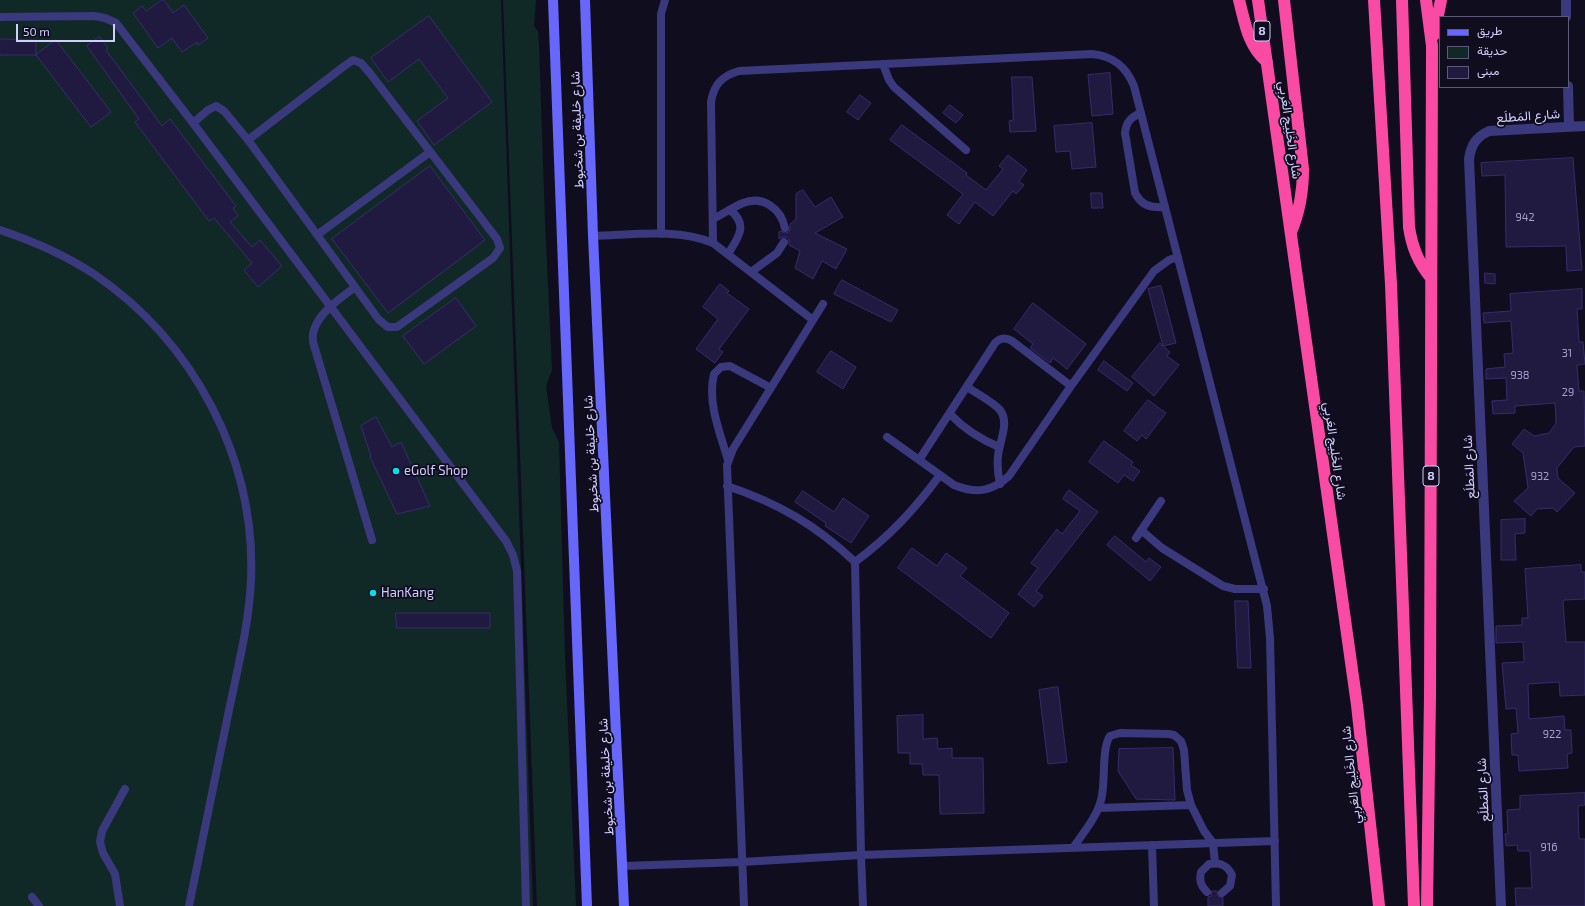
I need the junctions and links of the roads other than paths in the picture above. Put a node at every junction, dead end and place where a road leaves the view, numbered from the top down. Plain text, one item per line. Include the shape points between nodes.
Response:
1 (553, 0) edge
2 (585, 0) edge
3 (665, 0) edge
4 (1239, 0) edge
5 (1258, 0) edge
6 (1284, 0) edge
7 (1374, 0) edge
8 (1402, 0) edge
9 (1426, 0) edge
10 (1441, 0) edge
11 (1566, 0) edge
12 (1566, 16) edge
13 (0, 17) edge
14 (1432, 46) junction
15 (1267, 62) junction
16 (883, 64) junction
17 (1568, 88) edge
18 (1141, 113) junction
19 (193, 123) junction
20 (1569, 126) junction
21 (1585, 126) edge
22 (248, 140) junction
23 (966, 150) dead end
24 (430, 152) junction
25 (1165, 207) junction
26 (730, 210) junction
27 (713, 219) junction
28 (785, 228) dead end
29 (0, 230) edge
30 (1290, 232) junction
31 (661, 234) junction
32 (317, 235) junction
33 (593, 236) junction
34 (784, 242) dead end
35 (714, 243) junction
36 (728, 254) junction
37 (1178, 257) junction
38 (751, 272) junction
39 (1431, 278) junction
40 (355, 287) junction
41 (823, 304) dead end
42 (330, 307) junction
43 (813, 320) junction
44 (1071, 386) junction
45 (967, 387) junction
46 (771, 388) junction
47 (950, 414) junction
48 (886, 438) dead end
49 (999, 447) junction
50 (728, 460) junction
51 (919, 460) junction
52 (940, 475) junction
53 (1000, 484) junction
54 (728, 486) junction
55 (1160, 501) dead end
56 (1141, 530) junction
57 (1136, 538) dead end
58 (372, 540) dead end
59 (855, 562) junction
60 (1264, 590) junction
61 (125, 789) dead end
62 (1191, 805) junction
63 (1099, 808) junction
64 (1275, 840) junction
65 (1213, 843) junction
66 (1152, 845) junction
67 (1073, 848) junction
68 (861, 855) junction
69 (742, 862) junction
70 (1214, 863) junction
71 (623, 866) junction
72 (1207, 892) dead end
73 (1222, 894) dead end
74 (32, 898) dead end
75 (40, 906) edge
76 (120, 906) edge
77 (189, 906) edge
78 (526, 906) edge
79 (587, 906) edge
80 (624, 906) edge
81 (744, 906) edge
82 (863, 906) edge
83 (1154, 906) edge
84 (1276, 906) edge
85 (1379, 906) edge
86 (1414, 906) edge
87 (1427, 906) edge
88 (1501, 906) edge

1 - 79 main road, شارع خليفة بن شخبوط
2 - 33 main road, شارع خليفة بن شخبوط
3 - 31 lane via 661,14
4 - 15 highway via 1249,39 1256,52
5 - 15 highway, شارع الخَلِيج العَربِي / 8
6 - 30 highway via 1303,169 1301,201
7 - 86 highway via 1391,284
8 - 39 highway via 1409,227 1415,254
9 - 14 highway, 8
10 - 14 highway
11 - 12 street
13 - 19 lane via 94,16 116,23
14 - 39 highway, 8
15 - 30 highway, شارع الخَلِيج العَربِي / 8
16 - 18 lane via 1103,55 1123,67 1130,76
16 - 23 lane via 888,80 894,87
16 - 27 lane via 739,71 722,78 716,84 711,102
17 - 20 street
18 - 25 lane
18 - 25 lane via 1129,120 1125,133 1135,193 1138,199 1149,206
19 - 22 lane via 216,106 224,110
19 - 42 lane
20 - 21 street, شارع المَطلَع
20 - 88 street, شارع المَطلَع via 1489,132 1474,142 1469,159
22 - 24 lane via 353,60 361,63 369,72
22 - 32 lane
24 - 32 lane
24 - 40 lane via 497,239 500,248 493,258 397,327 388,327 379,320
25 - 37 lane
26 - 27 lane
26 - 28 lane via 744,202 764,202 776,209
26 - 36 lane via 738,219 740,231
27 - 35 lane
29 - 77 lane via 48,248 93,274 130,302 154,325 186,364 203,390 222,428 238,471 250,537 250,599 243,645
30 - 85 highway, شارع الخَلِيج العَربِي / 8 via 1357,705
31 - 33 lane
31 - 35 lane via 688,235
32 - 40 lane
33 - 71 main road, شارع خليفة بن شخبوط
34 - 38 lane via 777,253
35 - 36 lane
36 - 38 lane
37 - 44 lane via 1154,270
37 - 60 lane
38 - 43 lane
39 - 87 highway, 8
40 - 42 lane
41 - 43 lane
42 - 58 lane via 317,322 313,331 313,342
42 - 78 lane via 501,535 513,555 517,571
43 - 46 lane
44 - 45 lane via 1005,338 995,343
44 - 53 lane via 1009,476
45 - 47 lane
45 - 49 lane via 1000,411 1004,422
46 - 50 lane
46 - 50 lane via 730,366 721,367 714,374 715,413
47 - 49 lane via 977,437
47 - 51 lane
48 - 51 lane
49 - 53 lane via 997,466
50 - 54 lane
51 - 52 lane
52 - 53 lane via 965,490 989,489
52 - 59 lane via 906,518
54 - 59 lane via 796,516
54 - 69 lane
55 - 56 lane
56 - 57 lane
56 - 60 lane via 1162,548 1223,586
59 - 68 lane
60 - 64 lane via 1270,638
61 - 76 lane via 102,831 100,842 115,874
62 - 63 lane
62 - 63 lane via 1183,745 1178,738 1169,734 1120,733 1110,736 1108,740
62 - 65 lane
63 - 67 lane
64 - 65 lane
64 - 84 lane
65 - 66 lane
65 - 70 lane
66 - 67 lane
66 - 83 lane
67 - 68 lane
68 - 69 lane
68 - 82 lane
69 - 71 lane
69 - 81 lane
70 - 72 lane via 1209,864 1201,872 1201,883
70 - 73 lane via 1225,866 1232,875 1230,886
71 - 80 main road, شارع خليفة بن شخبوط
74 - 75 lane

